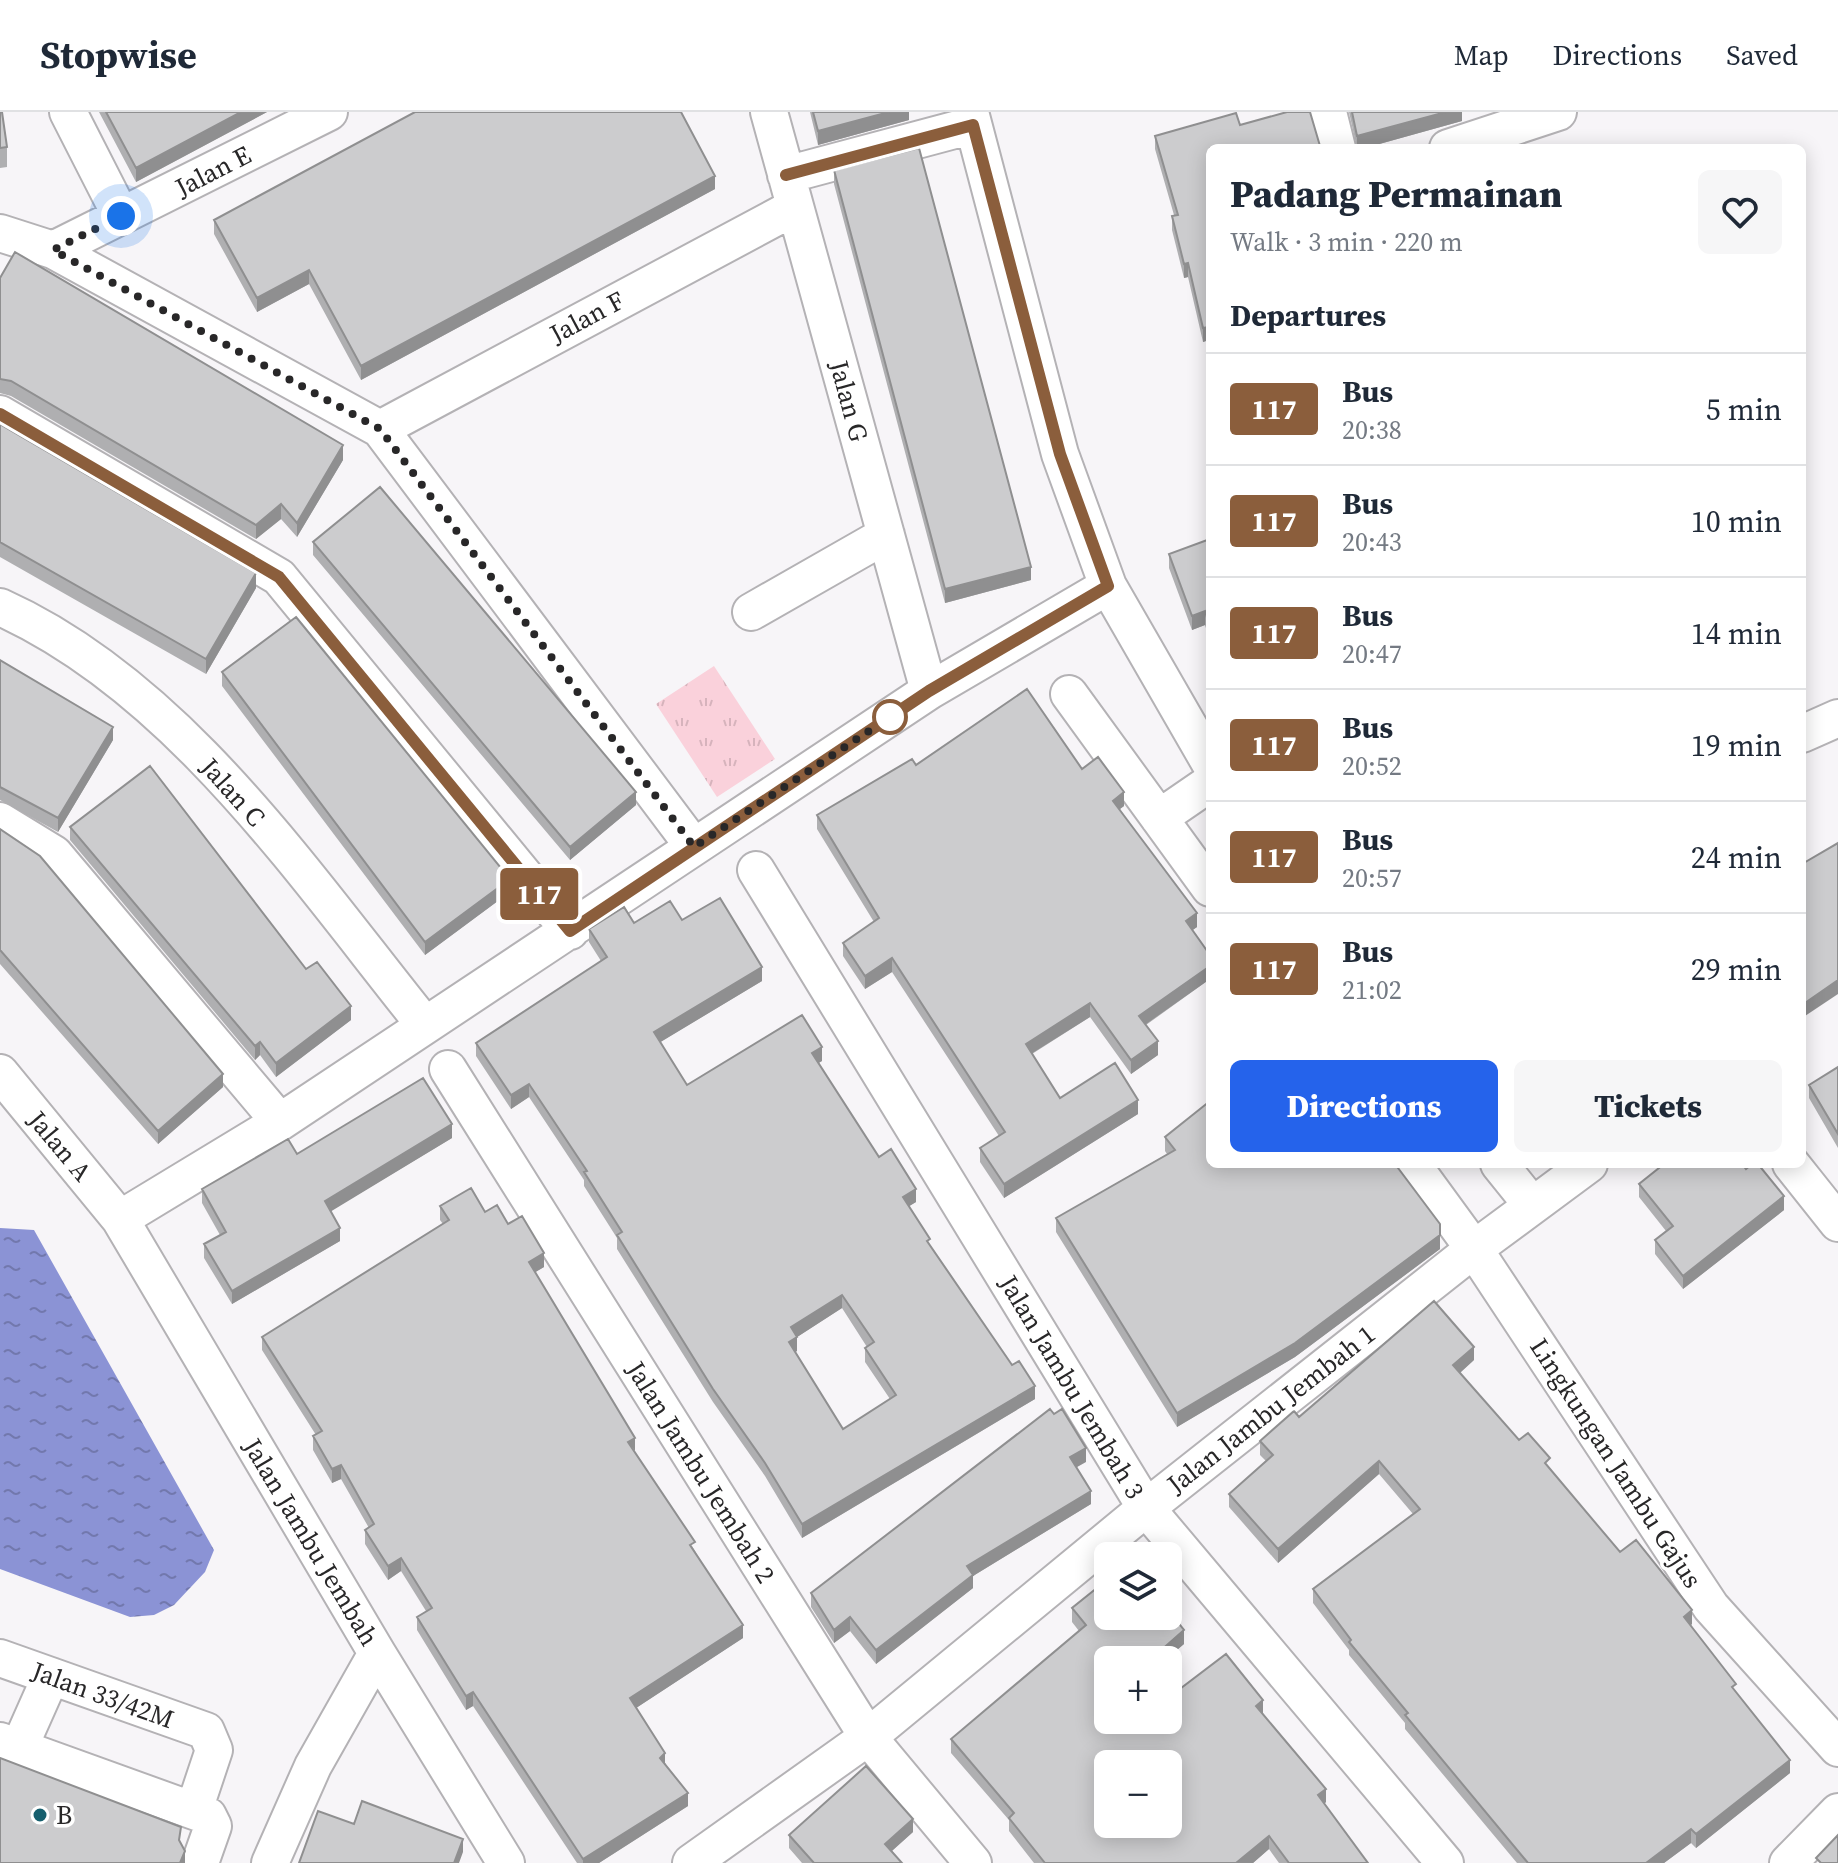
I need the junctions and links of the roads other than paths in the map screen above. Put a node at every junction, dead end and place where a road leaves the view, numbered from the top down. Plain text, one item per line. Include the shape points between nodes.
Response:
1 (68, 112) edge
2 (329, 112) edge
3 (769, 112) edge
4 (1328, 112) edge
5 (1558, 112) edge
6 (972, 119) edge
7 (1336, 144) edge
8 (1460, 144) edge
9 (791, 191) junction
10 (121, 216) junction
11 (0, 233) edge
12 (53, 250) junction
13 (0, 414) edge
14 (380, 429) junction
15 (886, 535) junction
16 (1108, 586) junction
17 (0, 607) edge
18 (751, 612) dead end
19 (929, 691) junction
20 (1069, 694) dead end
21 (1838, 718) edge
22 (1806, 732) edge
23 (1206, 756) edge
24 (1206, 786) edge
25 (1159, 818) junction
26 (0, 821) edge
27 (694, 847) junction
28 (756, 870) dead end
29 (1206, 883) edge
30 (570, 931) junction
31 (424, 1024) junction
32 (448, 1069) dead end
33 (0, 1073) edge
34 (280, 1122) junction
35 (1415, 1168) edge
36 (1502, 1168) edge
37 (1583, 1168) edge
38 (1794, 1168) edge
39 (1532, 1205) junction
40 (120, 1219) junction
41 (1838, 1223) edge
42 (1474, 1249) junction
43 (1146, 1508) junction
44 (377, 1653) junction
45 (0, 1658) edge
46 (51, 1676) junction
47 (868, 1737) junction
48 (10, 1745) edge
49 (1838, 1748) edge
50 (194, 1810) junction
51 (1838, 1812) edge
52 (200, 1863) edge
53 (270, 1863) edge
54 (506, 1863) edge
55 (691, 1863) edge
56 (973, 1863) edge
57 (1445, 1863) edge
58 (1788, 1863) edge

1 - 10 street
2 - 10 street, Jalan E
3 - 9 street, Jalan G
4 - 7 street
5 - 8 street
6 - 9 street, Jalan F
6 - 16 street via 1060,454
9 - 14 street, Jalan F
9 - 15 street, Jalan G
10 - 12 street, Jalan E
11 - 12 street
12 - 14 street
13 - 30 street via 279,577
14 - 27 street
15 - 18 street
15 - 19 street, Jalan G
16 - 19 street
16 - 23 street
17 - 31 street, Jalan C via 26,618 147,700 249,807
19 - 27 street
20 - 25 street
21 - 22 street
24 - 25 street
25 - 29 street
26 - 34 street via 54,854
27 - 30 street
28 - 43 street, Jalan Jambu Jembah 3
30 - 31 street
31 - 34 street
32 - 47 street, Jalan Jambu Jembah 2
33 - 40 street, Jalan A
34 - 40 street
35 - 42 street, Lingkungan Jambu Gajus
36 - 39 street
37 - 39 street, Jalan Jambu Jembah 1
38 - 41 street
39 - 42 street, Jalan Jambu Jembah 1
40 - 44 street, Jalan Jambu Jembah
42 - 43 street, Jalan Jambu Jembah 1
42 - 49 street, Lingkungan Jambu Gajus via 1711,1607
43 - 47 street, Jalan Jambu Jembah 1
43 - 57 street, Jalan Jambu Jembah 3
44 - 53 street via 313,1766
44 - 54 street, Jalan Jambu Jembah
45 - 46 street, Jalan 33/42M
46 - 48 street
46 - 50 street, Jalan 33/42M via 206,1731 214,1750
47 - 55 street, Jalan Jambu Jembah 1
47 - 56 street, Jalan Jambu Jembah 2
48 - 50 street
50 - 52 street via 208,1816 213,1826
51 - 58 street

